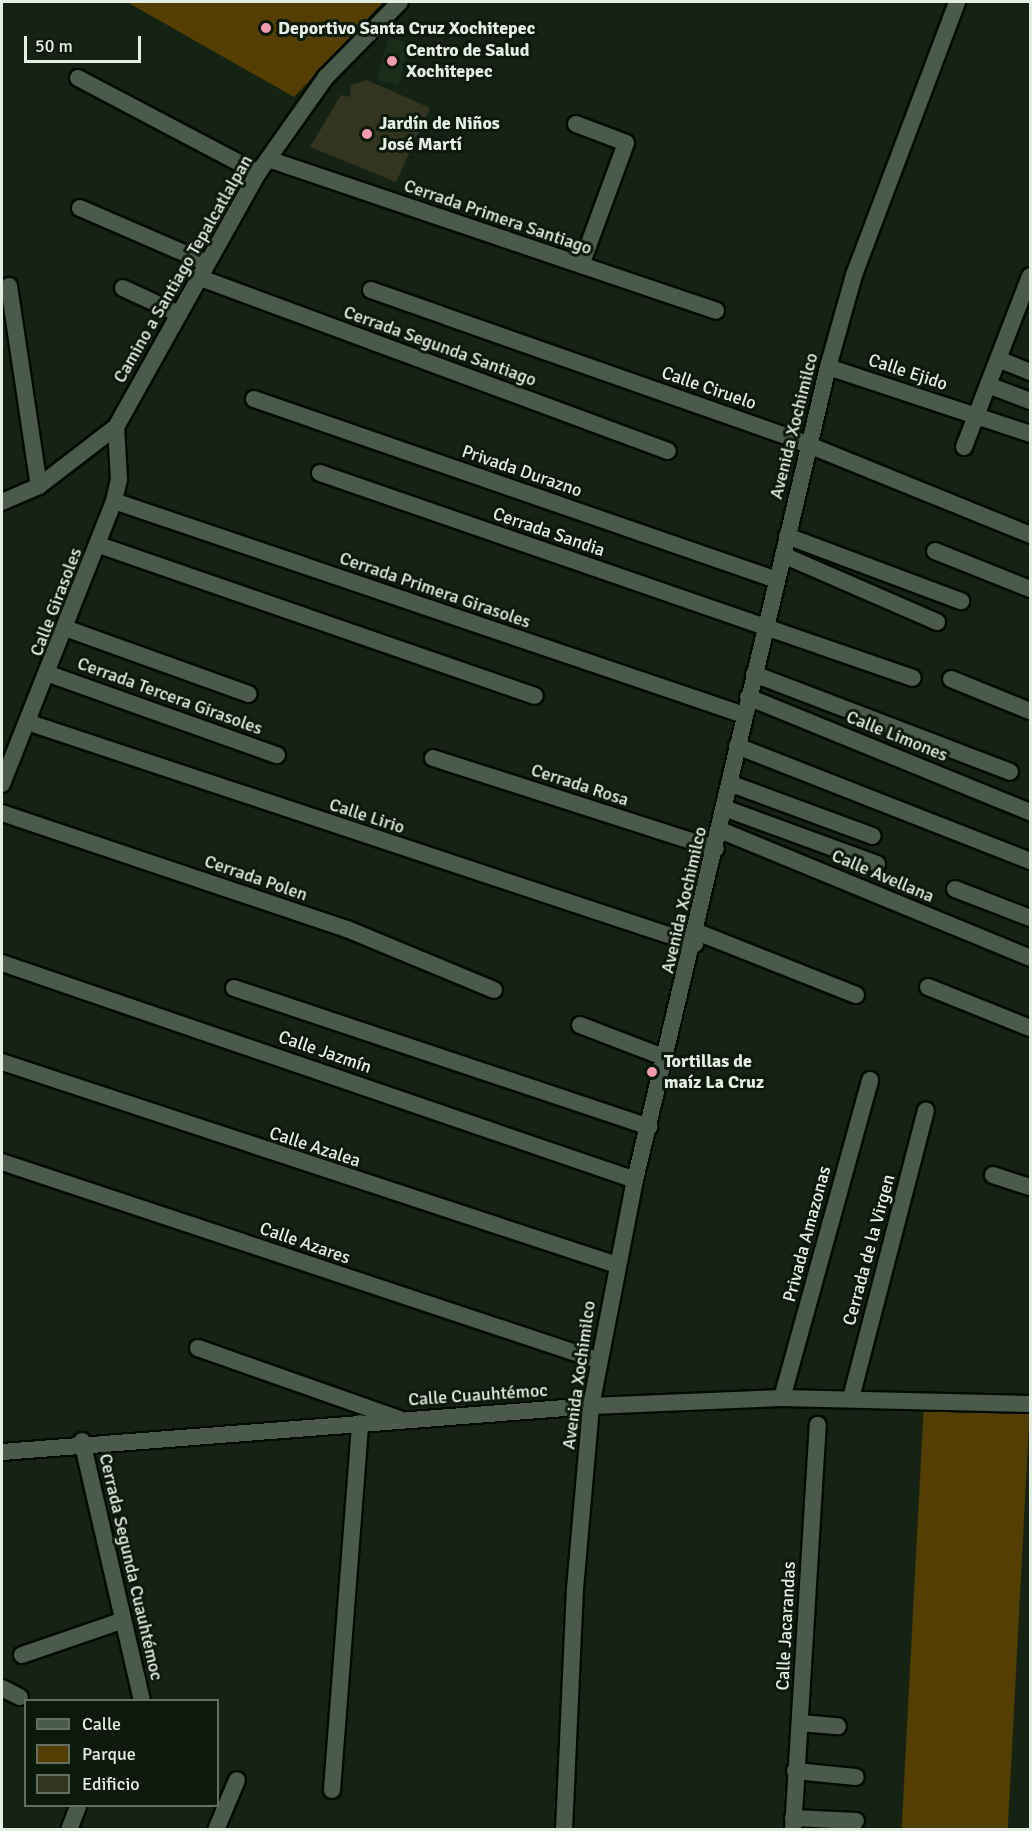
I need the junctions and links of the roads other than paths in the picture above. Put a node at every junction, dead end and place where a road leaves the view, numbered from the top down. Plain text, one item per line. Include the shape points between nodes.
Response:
1 (400, 2) edge
2 (957, 2) edge
3 (78, 78) dead end
4 (576, 124) dead end
5 (268, 159) junction
6 (258, 173) junction
7 (80, 208) dead end
8 (581, 266) junction
9 (202, 270) junction
10 (1030, 276) edge
11 (9, 286) dead end
12 (123, 288) dead end
13 (371, 290) dead end
14 (716, 311) dead end
15 (179, 314) junction
16 (998, 359) junction
17 (828, 367) junction
18 (1030, 372) edge
19 (988, 385) junction
20 (254, 399) dead end
21 (1030, 401) edge
22 (976, 415) junction
23 (116, 428) junction
24 (1030, 434) edge
25 (964, 447) dead end
26 (808, 449) junction
27 (668, 451) dead end
28 (320, 473) dead end
29 (39, 486) junction
30 (114, 501) junction
31 (2, 502) edge
32 (787, 536) junction
33 (1030, 536) edge
34 (99, 545) junction
35 (935, 551) dead end
36 (783, 555) junction
37 (777, 580) junction
38 (1030, 589) edge
39 (961, 601) dead end
40 (937, 622) dead end
41 (765, 627) junction
42 (65, 628) junction
43 (50, 674) junction
44 (754, 674) junction
45 (913, 678) dead end
46 (951, 679) dead end
47 (248, 694) dead end
48 (535, 696) dead end
49 (748, 697) junction
50 (1030, 711) edge
51 (744, 715) junction
52 (27, 722) junction
53 (736, 746) junction
54 (277, 755) dead end
55 (433, 758) dead end
56 (1010, 772) dead end
57 (729, 783) junction
58 (2, 784) edge
59 (724, 808) junction
60 (1030, 812) edge
61 (2, 813) edge
62 (720, 830) junction
63 (872, 836) dead end
64 (716, 849) junction
65 (1030, 861) edge
66 (877, 864) dead end
67 (955, 890) dead end
68 (1030, 918) edge
69 (696, 938) junction
70 (1030, 958) edge
71 (2, 963) edge
72 (928, 987) dead end
73 (234, 988) dead end
74 (494, 990) dead end
75 (856, 995) dead end
76 (580, 1025) dead end
77 (1030, 1028) edge
78 (666, 1058) junction
79 (2, 1062) edge
80 (870, 1080) dead end
81 (926, 1111) dead end
82 (649, 1127) junction
83 (2, 1162) edge
84 (993, 1175) dead end
85 (636, 1180) junction
86 (1030, 1187) edge
87 (617, 1265) junction
88 (198, 1348) dead end
89 (597, 1360) junction
90 (782, 1398) junction
91 (851, 1398) junction
92 (1030, 1400) edge
93 (591, 1406) junction
94 (401, 1420) junction
95 (360, 1423) junction
96 (818, 1425) dead end
97 (82, 1441) junction
98 (2, 1452) edge
99 (121, 1621) junction
100 (22, 1655) dead end
101 (2, 1688) edge
102 (20, 1697) dead end
103 (141, 1699) edge
104 (800, 1723) junction
105 (838, 1726) dead end
106 (795, 1771) junction
107 (856, 1777) dead end
108 (237, 1780) dead end
109 (332, 1790) dead end
110 (222, 1803) edge
111 (78, 1807) edge
112 (856, 1821) dead end
113 (793, 1824) edge
114 (69, 1830) edge
115 (216, 1830) edge
116 (564, 1830) edge

1 - 5 street, Camino a Santiago Tepalcatlalpan via 326,76
2 - 17 street, Avenida Xochimilco via 854,275
3 - 6 street
4 - 8 street via 626,143
5 - 6 street, Camino a Santiago Tepalcatlalpan
5 - 8 street, Cerrada Primera Santiago
6 - 9 street, Camino a Santiago Tepalcatlalpan
7 - 9 street, Cerrada Segunda Santiago
8 - 14 street, Cerrada Primera Santiago
9 - 15 street, Camino a Santiago Tepalcatlalpan
9 - 27 street, Cerrada Segunda Santiago
10 - 16 street
11 - 29 street
12 - 15 street
13 - 26 street, Calle Ciruelo via 794,439
15 - 23 street, Camino a Santiago Tepalcatlalpan
16 - 18 street
16 - 19 street
17 - 22 street, Calle Ejido
17 - 26 street, Avenida Xochimilco
19 - 21 street
19 - 22 street
20 - 37 street, Privada Durazno
22 - 24 street, Calle Ejido
22 - 25 street
23 - 29 street, Camino a Santiago Tepalcatlalpan
23 - 30 street, Calle Girasoles via 119,480
26 - 32 street, Avenida Xochimilco
26 - 33 street, Calle Ciruelo
28 - 41 street, Cerrada Sandia
29 - 31 street, Camino a Santiago Tepalcatlalpan
30 - 34 street, Calle Girasoles
30 - 51 street, Cerrada Primera Girasoles
32 - 36 street, Avenida Xochimilco
32 - 39 street
34 - 42 street, Calle Girasoles
34 - 48 street
35 - 38 street
36 - 37 street, Avenida Xochimilco
36 - 40 street
37 - 41 street, Avenida Xochimilco
41 - 44 street, Avenida Xochimilco
41 - 45 street, Cerrada Sandia
42 - 43 street, Calle Girasoles
42 - 47 street
43 - 52 street, Calle Girasoles
43 - 54 street, Cerrada Tercera Girasoles
44 - 49 street, Avenida Xochimilco
44 - 56 street
46 - 50 street
49 - 51 street, Avenida Xochimilco
49 - 60 street, Calle Limones
51 - 53 street, Avenida Xochimilco
52 - 58 street, Calle Girasoles
52 - 69 street, Calle Lirio
53 - 57 street, Avenida Xochimilco
53 - 65 street
55 - 64 street, Cerrada Rosa
57 - 59 street, Avenida Xochimilco
57 - 63 street
59 - 62 street, Avenida Xochimilco
59 - 66 street
61 - 74 street, Cerrada Polen via 347,929
62 - 64 street, Avenida Xochimilco
62 - 70 street, Calle Avellana
64 - 69 street, Avenida Xochimilco
67 - 68 street
69 - 75 street, Calle Lirio
69 - 78 street, Avenida Xochimilco
71 - 85 street, Calle Jazmín
72 - 77 street
73 - 82 street
76 - 78 street
78 - 82 street, Avenida Xochimilco
79 - 87 street, Calle Azalea
80 - 90 street, Privada Amazonas
81 - 91 street, Cerrada de la Virgen
82 - 85 street, Avenida Xochimilco
83 - 89 street, Calle Azares
84 - 86 street
85 - 87 street, Avenida Xochimilco
87 - 89 street, Avenida Xochimilco
88 - 94 street
89 - 93 street, Avenida Xochimilco
90 - 91 street, Calle Cuauhtémoc
90 - 93 street, Calle Cuauhtémoc
91 - 92 street, Calle Cuauhtémoc
93 - 94 street, Calle Cuauhtémoc
93 - 116 street, Avenida Xochimilco via 575,1589
94 - 95 street, Calle Cuauhtémoc
95 - 97 street, Calle Cuauhtémoc
95 - 109 street
96 - 104 street, Calle Jacarandas
97 - 98 street, Calle Cuauhtémoc
97 - 99 street, Cerrada Segunda Cuauhtémoc
99 - 100 street
99 - 103 street, Cerrada Segunda Cuauhtémoc
101 - 102 street
104 - 105 street
104 - 106 street, Calle Jacarandas
106 - 107 street
106 - 113 street, Calle Jacarandas
108 - 110 street
110 - 115 street
111 - 114 street
112 - 113 street

